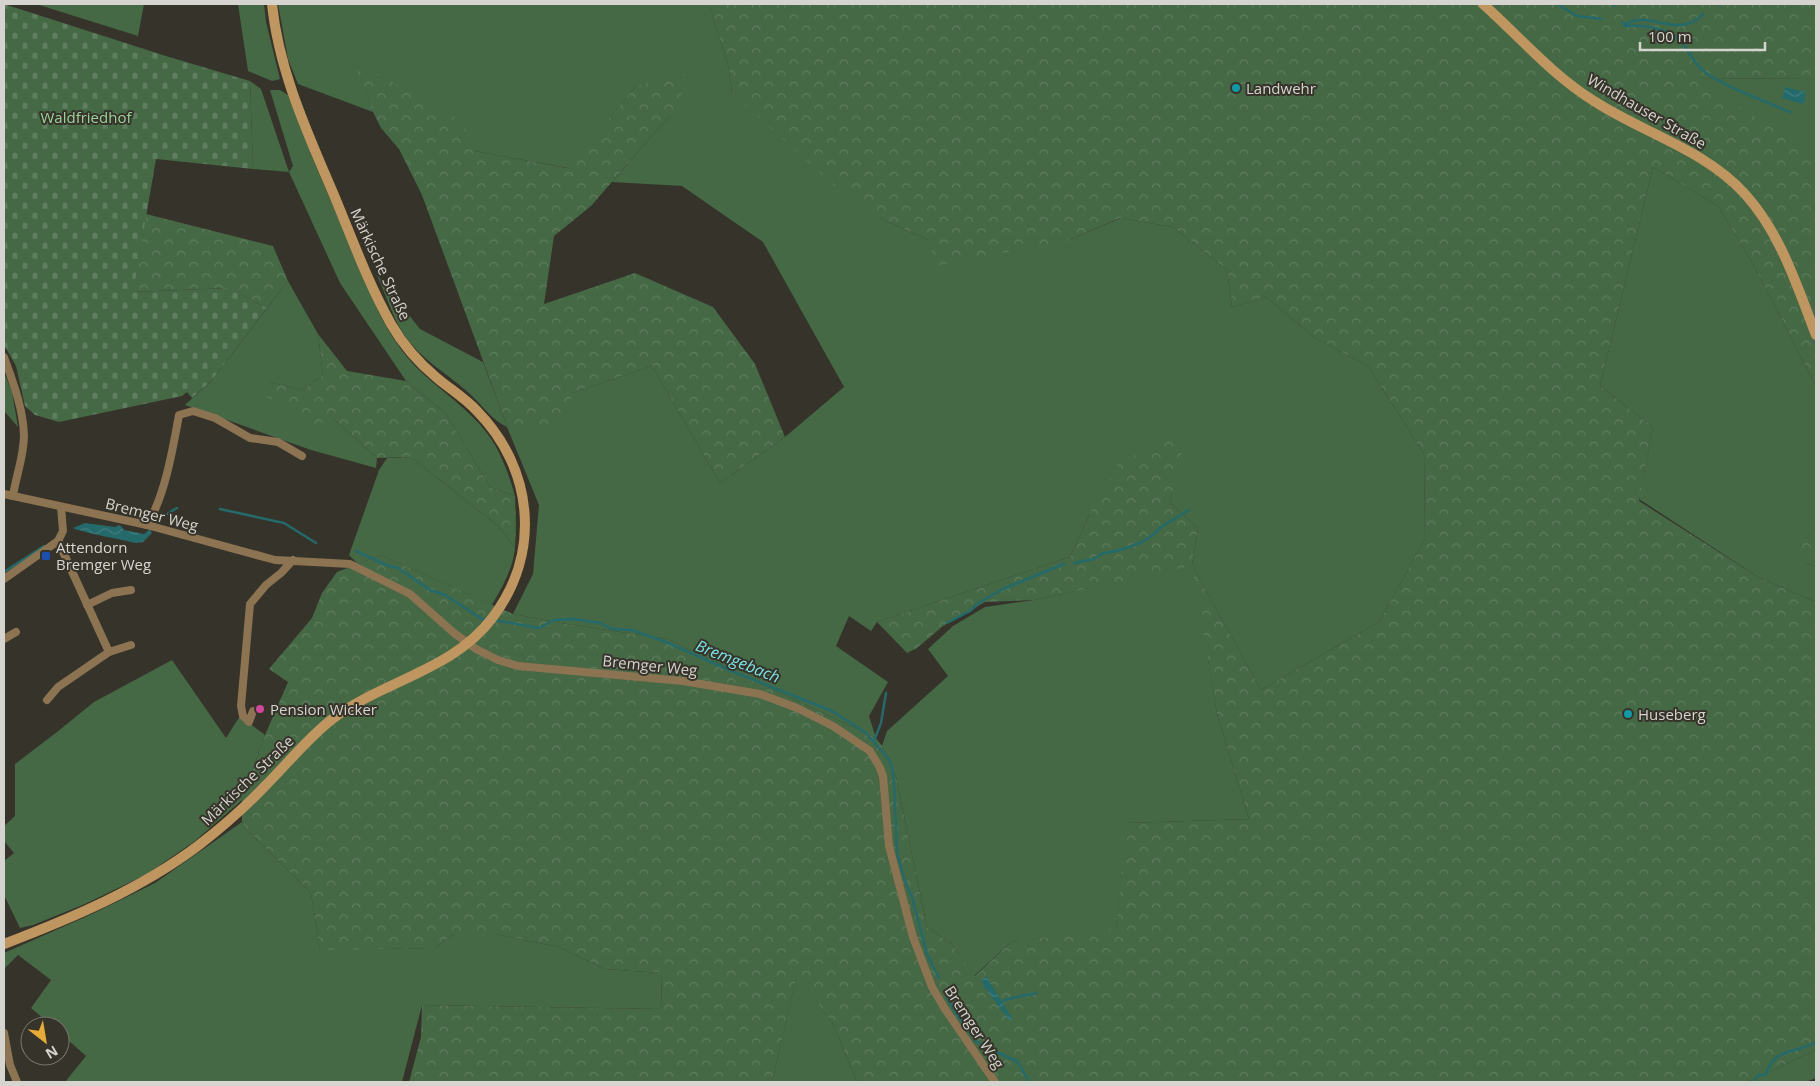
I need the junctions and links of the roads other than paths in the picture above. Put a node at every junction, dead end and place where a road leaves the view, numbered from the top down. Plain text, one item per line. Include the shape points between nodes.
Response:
1 (272, 4) edge
2 (1483, 4) edge
3 (1816, 335) edge
4 (4, 357) edge
5 (302, 456) dead end
6 (4, 494) edge
7 (13, 496) junction
8 (62, 508) junction
9 (151, 526) junction
10 (58, 542) junction
11 (293, 560) junction
12 (4, 579) edge
13 (131, 590) dead end
14 (87, 605) junction
15 (16, 632) dead end
16 (4, 639) edge
17 (130, 645) dead end
18 (109, 652) junction
19 (47, 700) dead end
20 (253, 712) dead end
21 (4, 944) edge
22 (4, 1033) edge
23 (17, 1082) edge
24 (995, 1082) edge

1 - 21 main road, Märkische Straße via 291,90 349,232 392,326 419,362 476,409 514,462 524,500 522,556 514,582 493,618 458,652 425,671 366,697 331,720 208,838 154,875 96,906
2 - 3 main road, Windhauser Straße via 1548,65 1592,100 1696,156 1732,181 1775,236
4 - 7 street via 19,401 24,435
5 - 9 street via 278,442 250,438 215,418 193,411 179,415
6 - 7 street, Bremger Weg
7 - 8 street, Bremger Weg
8 - 9 street, Bremger Weg
8 - 10 street via 64,531
9 - 11 street, Bremger Weg via 275,560
10 - 12 street
10 - 14 street
11 - 20 street via 250,604 241,706 243,716 249,722
11 - 24 street, Bremger Weg via 350,564 386,581 410,594 476,649 498,660 518,666 683,682 760,694 833,726 870,751 883,776 889,846 914,937 932,987
13 - 14 street via 112,593
14 - 18 street
15 - 16 street
17 - 18 street
18 - 19 street via 58,687
22 - 23 street

